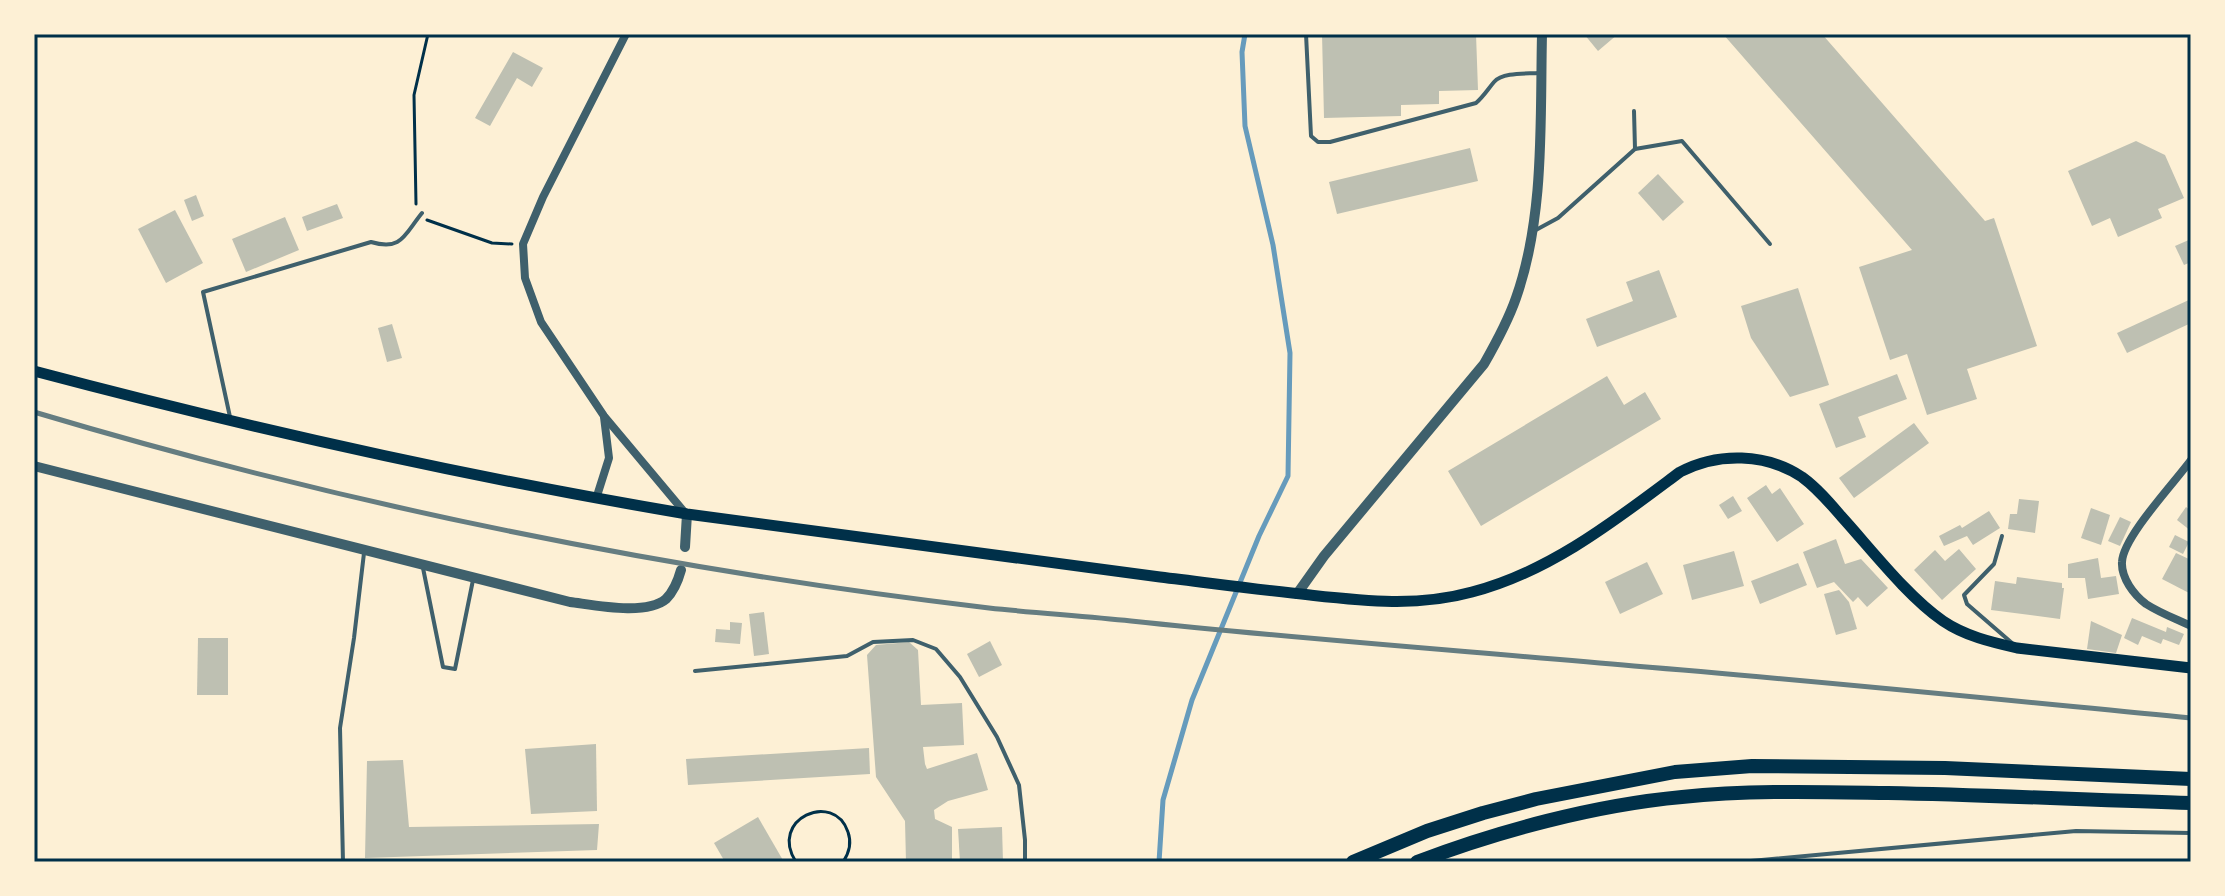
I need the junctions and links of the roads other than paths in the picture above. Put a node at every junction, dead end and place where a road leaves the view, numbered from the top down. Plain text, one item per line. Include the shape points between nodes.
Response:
1 (626, 34) edge
2 (1306, 34) edge
3 (1542, 34) edge
4 (1541, 73) junction
5 (1634, 111) dead end
6 (1635, 149) junction
7 (422, 213) road end
8 (1532, 232) junction
9 (1770, 244) dead end
10 (34, 371) edge
11 (604, 416) junction
12 (231, 422) junction
13 (2191, 460) edge
14 (34, 466) edge
15 (596, 499) junction
16 (687, 514) junction
17 (2002, 536) dead end
18 (685, 547) dead end
19 (364, 550) junction
20 (423, 565) junction
21 (681, 570) dead end
22 (474, 578) junction
23 (1297, 594) junction
24 (2191, 626) edge
25 (2017, 648) junction
26 (2191, 668) edge
27 (695, 671) dead end
28 (2191, 779) edge
29 (2191, 803) edge
30 (2191, 833) edge
31 (343, 862) edge
32 (1025, 862) edge
33 (1353, 862) edge
34 (1417, 862) edge
35 (1740, 862) edge

1 - 11 street via 523,244 525,278 541,322
2 - 4 lane via 1311,136 1318,142 1476,103 1495,80
3 - 4 street
4 - 8 street
5 - 6 lane
6 - 8 lane via 1558,218
6 - 9 lane via 1682,141
7 - 12 lane via 396,244 371,242 203,292
8 - 23 street via 1517,296 1484,364
10 - 12 main road
11 - 15 street via 609,458
11 - 16 street
12 - 15 main road
13 - 24 street via 2134,534 2122,563 2140,598
14 - 19 street
15 - 16 main road
16 - 18 street
16 - 23 main road
17 - 25 lane via 1994,564 1964,595 1967,604
19 - 20 street
19 - 31 lane via 340,728
20 - 22 street
20 - 22 lane via 443,667 455,669
21 - 22 street via 662,602 621,609
23 - 25 main road via 1416,602 1490,587 1577,544 1692,466 1741,458 1785,468 1813,486 1941,620 1977,638
25 - 26 main road
27 - 32 lane via 847,656 873,642 913,640 936,649 990,725 1019,785
28 - 33 highway via 1989,769 1752,766 1659,775 1536,799 1450,823
29 - 34 highway via 1809,792 1682,797 1539,824
30 - 35 lane via 2076,831

